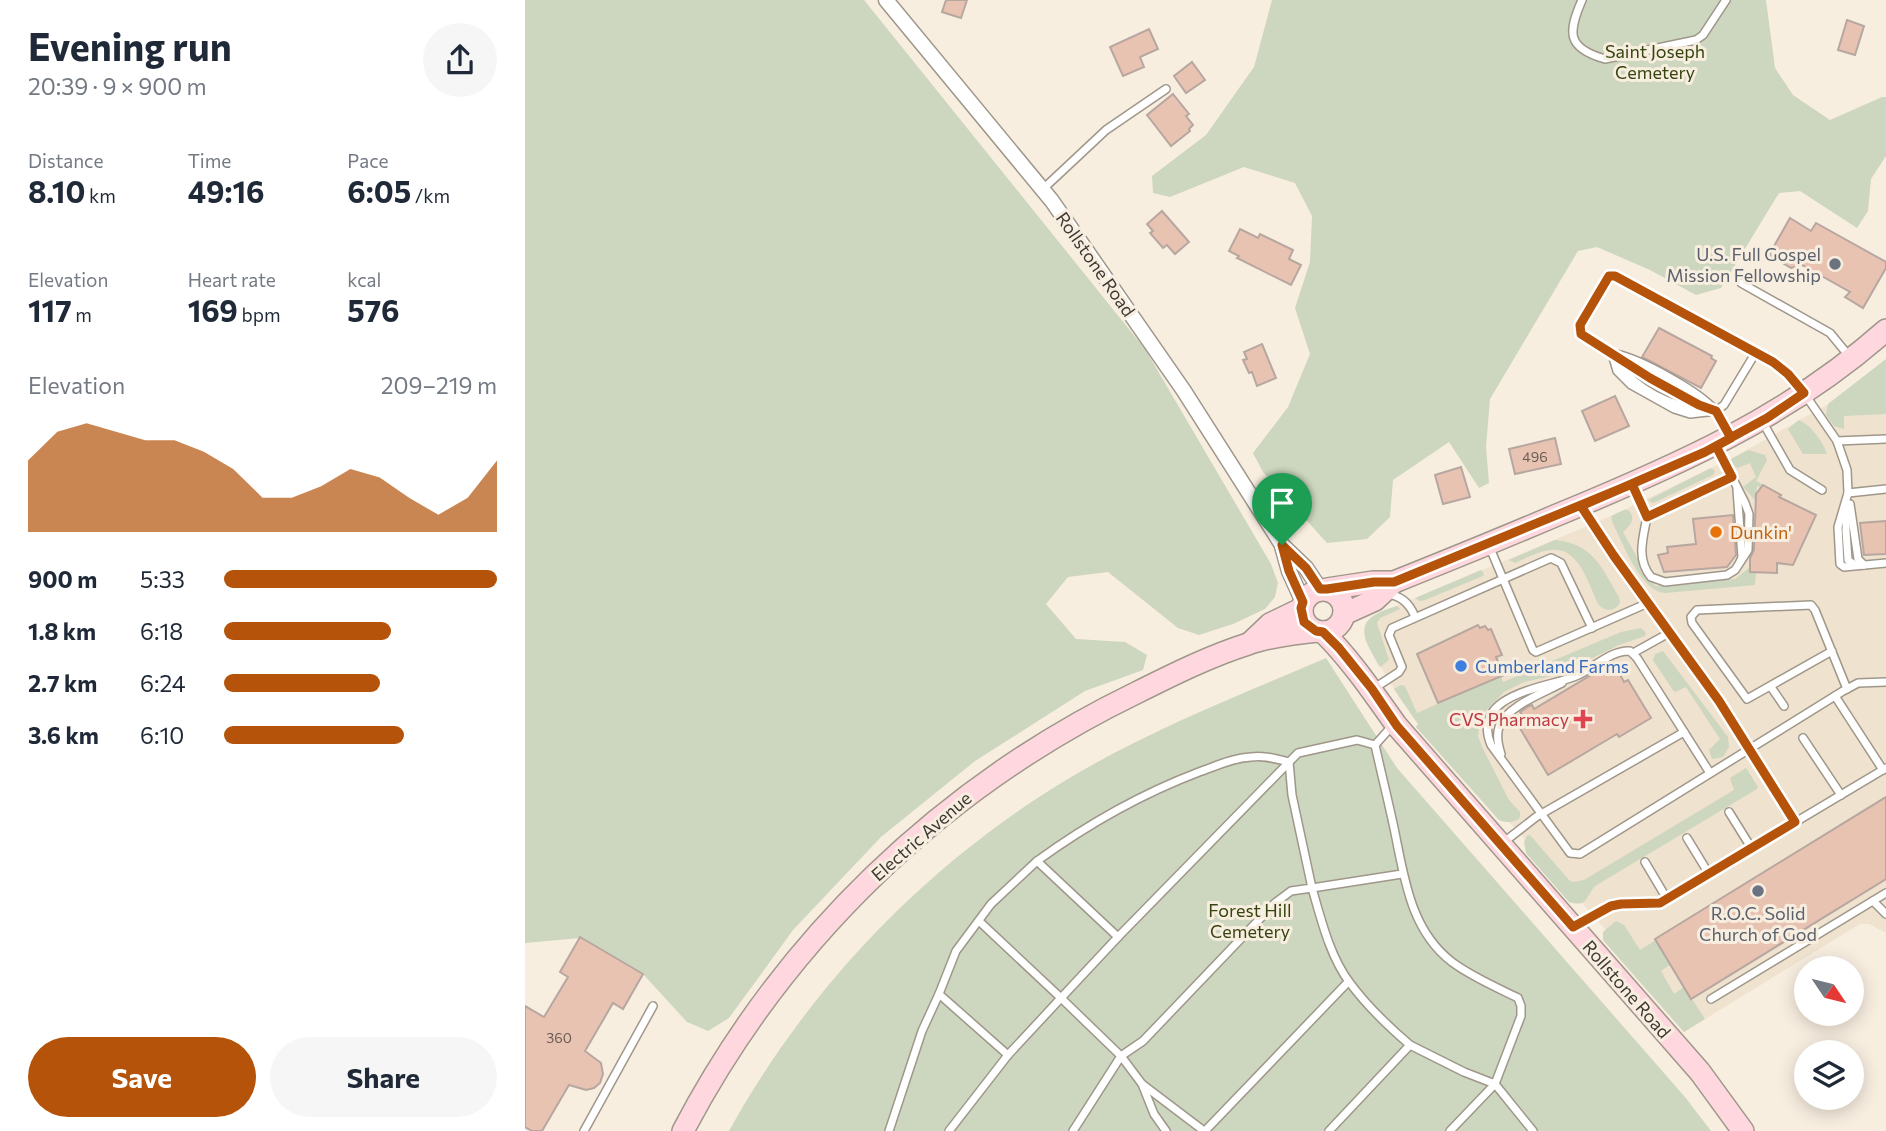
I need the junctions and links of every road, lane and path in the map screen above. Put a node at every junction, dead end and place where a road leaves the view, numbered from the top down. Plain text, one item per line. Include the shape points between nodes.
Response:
1 (886, 0) edge
2 (1582, 0) edge
3 (1726, 0) edge
4 (1167, 89) dead end
5 (1043, 189) junction
6 (1741, 283) dead end
7 (1886, 332) edge
8 (1756, 352) junction
9 (1611, 354) junction
10 (1851, 359) junction
11 (1804, 393) junction
12 (1716, 411) junction
13 (1762, 421) junction
14 (1886, 439) edge
15 (1837, 441) junction
16 (1724, 442) junction
17 (1732, 477) junction
18 (1632, 484) junction
19 (1822, 489) dead end
20 (1886, 489) edge
21 (1848, 493) junction
22 (1581, 506) junction
23 (1647, 517) junction
24 (1489, 544) junction
25 (1282, 545) junction
26 (1886, 562) edge
27 (1861, 565) junction
28 (1502, 579) junction
29 (1388, 589) junction
30 (1313, 597) junction
31 (1648, 603) junction
32 (1343, 617) junction
33 (1415, 617) junction
34 (1592, 628) junction
35 (1319, 632) junction
36 (1669, 633) junction
37 (1249, 643) junction
38 (1832, 651) junction
39 (1633, 653) junction
40 (1576, 676) junction
41 (1886, 682) edge
42 (1771, 687) junction
43 (1847, 688) junction
44 (1372, 689) junction
45 (1835, 696) junction
46 (1784, 705) dead end
47 (1395, 723) junction
48 (1684, 732) junction
49 (1803, 738) dead end
50 (1375, 745) junction
51 (1749, 748) junction
52 (1502, 760) junction
53 (1289, 762) junction
54 (1884, 769) edge
55 (1710, 773) junction
56 (1841, 795) junction
57 (1729, 812) dead end
58 (1541, 814) junction
59 (1795, 822) junction
60 (1687, 838) dead end
61 (1500, 845) junction
62 (1752, 849) junction
63 (1037, 861) junction
64 (1645, 862) dead end
65 (1402, 874) junction
66 (1709, 874) junction
67 (1312, 888) junction
68 (1886, 893) edge
69 (1667, 899) junction
70 (1873, 901) junction
71 (1886, 914) edge
72 (980, 922) junction
73 (1573, 927) junction
74 (1118, 937) junction
75 (1348, 982) junction
76 (939, 994) junction
77 (1062, 998) junction
78 (1711, 999) dead end
79 (653, 1006) dead end
80 (1410, 1045) junction
81 (1008, 1055) junction
82 (1121, 1056) junction
83 (1142, 1084) junction
84 (1495, 1084) junction
85 (584, 1131) edge
86 (683, 1131) edge
87 (889, 1131) edge
88 (949, 1131) edge
89 (1073, 1131) edge
90 (1166, 1131) edge
91 (1204, 1131) edge
92 (1329, 1131) edge
93 (1450, 1131) edge
94 (1533, 1131) edge
95 (1743, 1131) edge

1 - 5 street, Rollstone Road
2 - 3 lane via 1571,33 1577,44 1605,59 1696,40
4 - 5 lane via 1106,130
5 - 25 street, Rollstone Road via 1184,391
6 - 10 lane via 1830,333
7 - 10 main road, Electric Avenue
8 - 9 lane via 1611,276 1579,328 1583,336
8 - 11 lane via 1781,367
8 - 12 lane via 1729,400
9 - 12 lane via 1639,362 1696,394
9 - 12 lane via 1628,376 1673,403
10 - 11 main road, Electric Avenue
11 - 13 main road, Electric Avenue
11 - 15 lane
12 - 16 lane
13 - 16 main road, Electric Avenue
13 - 19 lane via 1790,470
14 - 15 lane
15 - 21 lane via 1847,470
16 - 17 lane
16 - 18 main road, Electric Avenue
17 - 23 lane
17 - 23 lane via 1749,512 1749,545 1738,566 1727,575 1658,581 1646,571 1643,561
18 - 22 main road, Electric Avenue
18 - 23 lane
20 - 21 lane
21 - 27 lane
21 - 27 lane via 1838,527 1839,561 1844,567
22 - 24 main road, Electric Avenue
22 - 31 lane
24 - 28 lane
24 - 29 main road, Electric Avenue
25 - 30 street, Rollstone Road via 1289,571
25 - 30 street, Rollstone Road via 1306,568
26 - 27 lane
28 - 33 lane
28 - 34 lane via 1556,558
28 - 34 lane via 1536,652
29 - 30 main road, Electric Avenue via 1374,582
29 - 32 main road, Electric Avenue
29 - 33 lane via 1410,605
30 - 32 main road, Rollstone Road via 1333,592 1342,601
30 - 35 main road, Rollstone Road via 1304,622
30 - 37 main road, Electric Avenue
31 - 34 lane
31 - 36 lane
32 - 35 main road, Electric Avenue via 1335,629
32 - 44 main road, Rollstone Road
33 - 44 lane via 1390,629 1402,667
35 - 37 main road, Electric Avenue
35 - 44 main road, Rollstone Road via 1339,648
36 - 39 lane
36 - 51 lane
37 - 86 main road, Electric Avenue via 1072,727 1001,770 921,833 838,912 776,984 716,1072
38 - 42 lane
38 - 42 lane via 1815,610 1807,604 1695,611 1692,624 1745,697 1751,699
38 - 43 lane
39 - 40 lane via 1619,652
39 - 48 lane
40 - 52 lane via 1504,716 1497,735
40 - 52 lane via 1520,691 1504,701 1490,720 1489,738
41 - 43 lane
42 - 46 lane
43 - 45 lane
44 - 47 main road, Rollstone Road
45 - 51 lane
45 - 54 lane
47 - 50 lane
47 - 61 main road, Rollstone Road
48 - 55 lane
48 - 58 lane
49 - 56 lane
50 - 53 lane via 1357,740 1320,747 1298,753
50 - 65 lane
51 - 55 lane
51 - 59 lane
52 - 58 lane
53 - 63 lane via 1254,756 1234,759 1168,784 1096,821
53 - 67 lane
53 - 74 lane
54 - 56 lane
55 - 58 lane via 1576,855
56 - 59 lane
57 - 62 lane
58 - 61 lane
59 - 62 lane
60 - 66 lane
61 - 73 main road, Rollstone Road
62 - 66 lane
63 - 72 lane via 991,904
63 - 74 lane
64 - 69 lane
65 - 67 lane
65 - 84 lane via 1409,900 1434,944 1450,961 1518,998 1521,1016
66 - 69 lane
67 - 75 lane
67 - 82 lane via 1291,891 1275,903 1143,1041
68 - 70 lane
69 - 73 lane via 1653,905 1611,906
70 - 71 lane
70 - 78 lane
72 - 76 lane via 957,951
72 - 77 lane
73 - 95 main road, Rollstone Road via 1700,1072
74 - 77 lane
75 - 80 lane
75 - 91 lane
76 - 81 lane
76 - 87 lane
77 - 81 lane
77 - 82 lane
79 - 85 lane
80 - 84 lane
80 - 92 lane
81 - 88 lane
82 - 83 lane
82 - 89 lane
83 - 90 lane
83 - 91 lane
84 - 93 lane
84 - 94 lane

